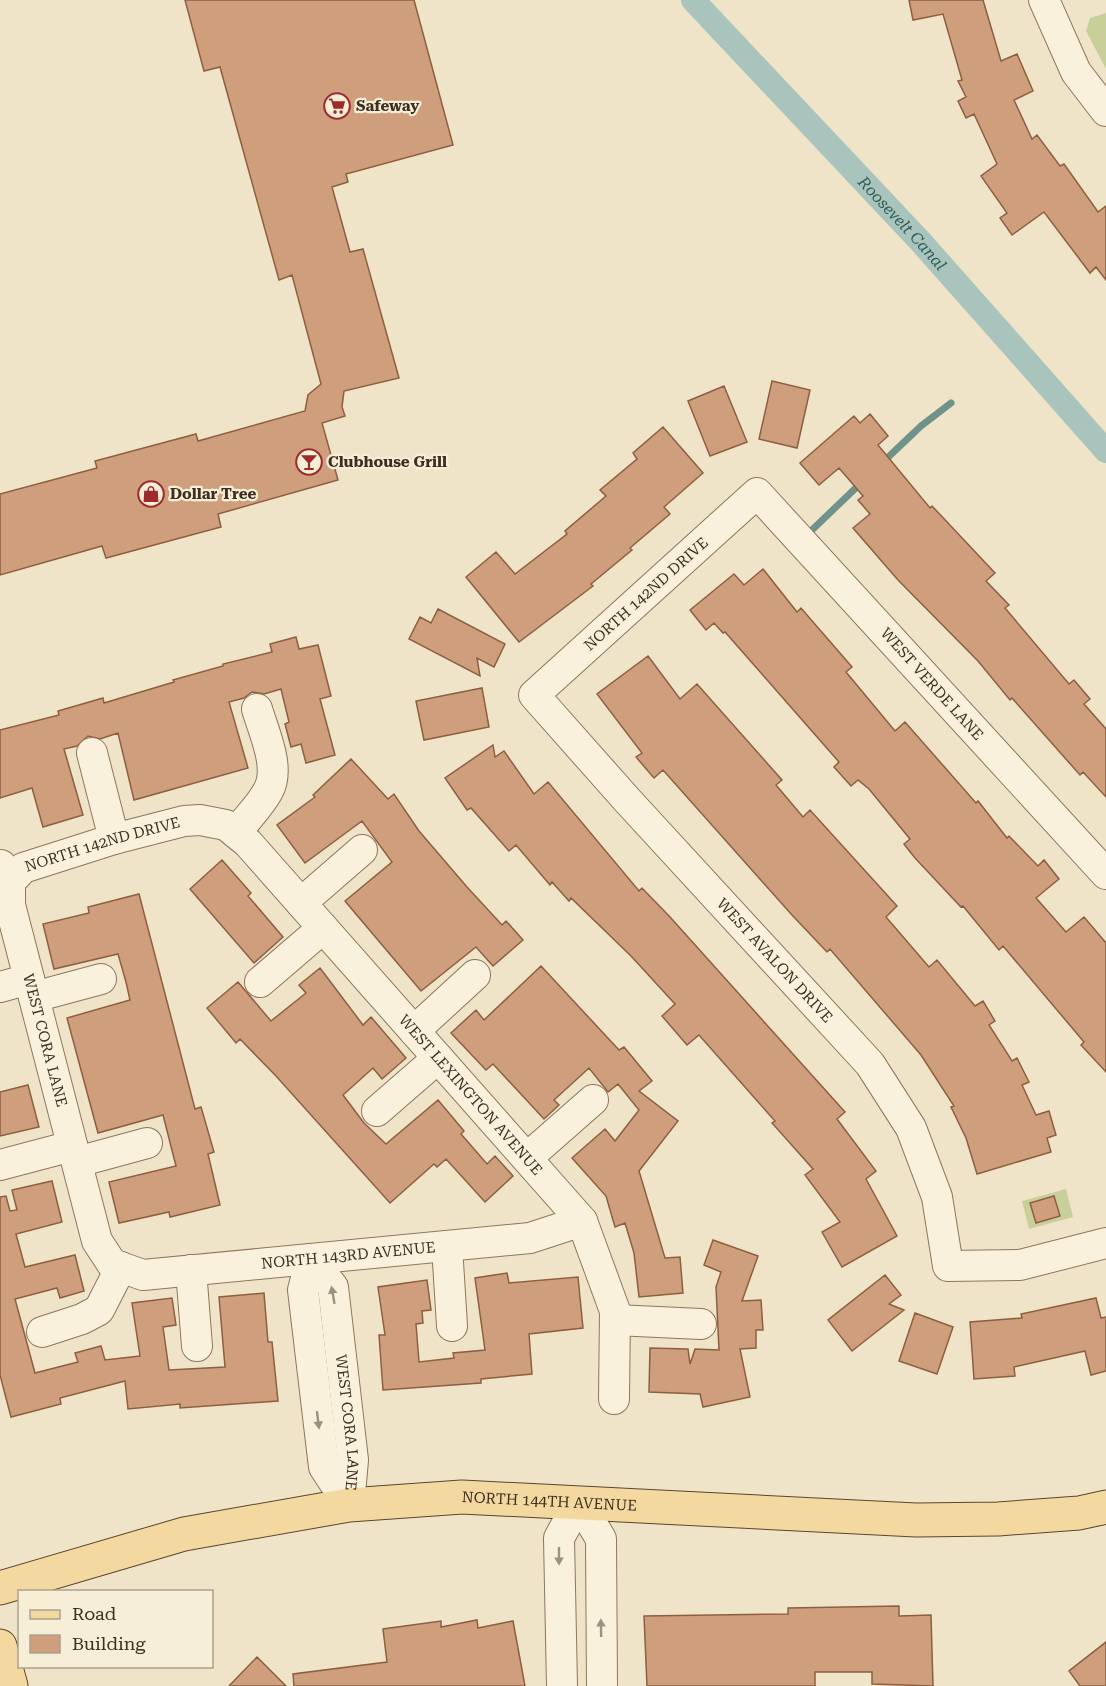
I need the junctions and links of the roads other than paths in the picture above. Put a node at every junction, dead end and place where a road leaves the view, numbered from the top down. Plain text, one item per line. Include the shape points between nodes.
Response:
1 (1047, 1) edge
2 (1106, 111) edge
3 (758, 493) joint
4 (534, 695) joint
5 (257, 709) dead end
6 (92, 753) dead end
7 (200, 820) joint
8 (236, 832) junction
9 (114, 839) junction
10 (363, 850) dead end
11 (5, 873) edge
12 (1106, 874) edge
13 (301, 903) junction
14 (323, 928) junction
15 (475, 975) dead end
16 (100, 979) dead end
17 (260, 982) dead end
18 (0, 987) edge
19 (32, 988) junction
20 (414, 1031) junction
21 (438, 1058) junction
22 (593, 1100) dead end
23 (377, 1111) dead end
24 (147, 1143) dead end
25 (75, 1154) junction
26 (527, 1158) junction
27 (0, 1165) edge
28 (582, 1221) junction
29 (1106, 1243) edge
30 (447, 1246) junction
31 (311, 1259) junction
32 (116, 1266) junction
33 (191, 1270) junction
34 (615, 1320) junction
35 (701, 1324) dead end
36 (452, 1326) dead end
37 (42, 1332) dead end
38 (197, 1346) dead end
39 (344, 1383) junction
40 (314, 1388) junction
41 (614, 1399) dead end
42 (579, 1502) junction
43 (349, 1505) junction
44 (1106, 1507) edge
45 (0, 1588) edge
46 (0, 1646) edge
47 (10, 1686) edge
48 (562, 1686) edge
49 (602, 1686) edge

1 - 2 street via 1077,72
3 - 4 street, NORTH 142ND DRIVE
3 - 12 street, WEST VERDE LANE
4 - 29 street, WEST AVALON DRIVE via 870,1064 911,1128 934,1187 948,1266 1020,1265
5 - 8 street via 273,774 268,791
6 - 9 street
7 - 8 street, WEST LEXINGTON AVENUE via 226,825
7 - 9 street, NORTH 142ND DRIVE
8 - 13 street, WEST LEXINGTON AVENUE
9 - 11 street, NORTH 142ND DRIVE
10 - 13 street
11 - 19 street, WEST CORA LANE
13 - 14 street, WEST LEXINGTON AVENUE
14 - 17 street
14 - 20 street, WEST LEXINGTON AVENUE
15 - 20 street
16 - 19 street
18 - 19 street
19 - 25 street, WEST CORA LANE
20 - 21 street, WEST LEXINGTON AVENUE
21 - 23 street
21 - 26 street, WEST LEXINGTON AVENUE
22 - 26 street
24 - 25 street
25 - 27 street
25 - 32 street, WEST CORA LANE via 97,1241
26 - 28 street, WEST LEXINGTON AVENUE
28 - 30 street, NORTH 143RD AVENUE via 530,1238
28 - 34 street, WEST LEXINGTON AVENUE
30 - 31 street, NORTH 143RD AVENUE
30 - 36 street
31 - 33 street, NORTH 143RD AVENUE
39 -> 31 street, WEST CORA LANE via 333,1287
31 - 40 street, WEST CORA LANE via 303,1290
32 - 33 street, NORTH 143RD AVENUE via 143,1275
32 - 37 street via 99,1310
33 - 38 street
34 - 35 street
34 - 41 street, WEST LEXINGTON AVENUE
39 - 40 street
39 - 43 street, WEST CORA LANE via 353,1460
40 -> 43 street, WEST CORA LANE via 324,1467
42 - 43 main road, NORTH 144TH AVENUE via 462,1497
42 - 44 main road, NORTH 144TH AVENUE via 916,1520 998,1519
42 -> 48 street via 559,1538
49 -> 42 street via 601,1539
43 - 45 main road, NORTH 144TH AVENUE via 184,1534
46 - 47 main road

